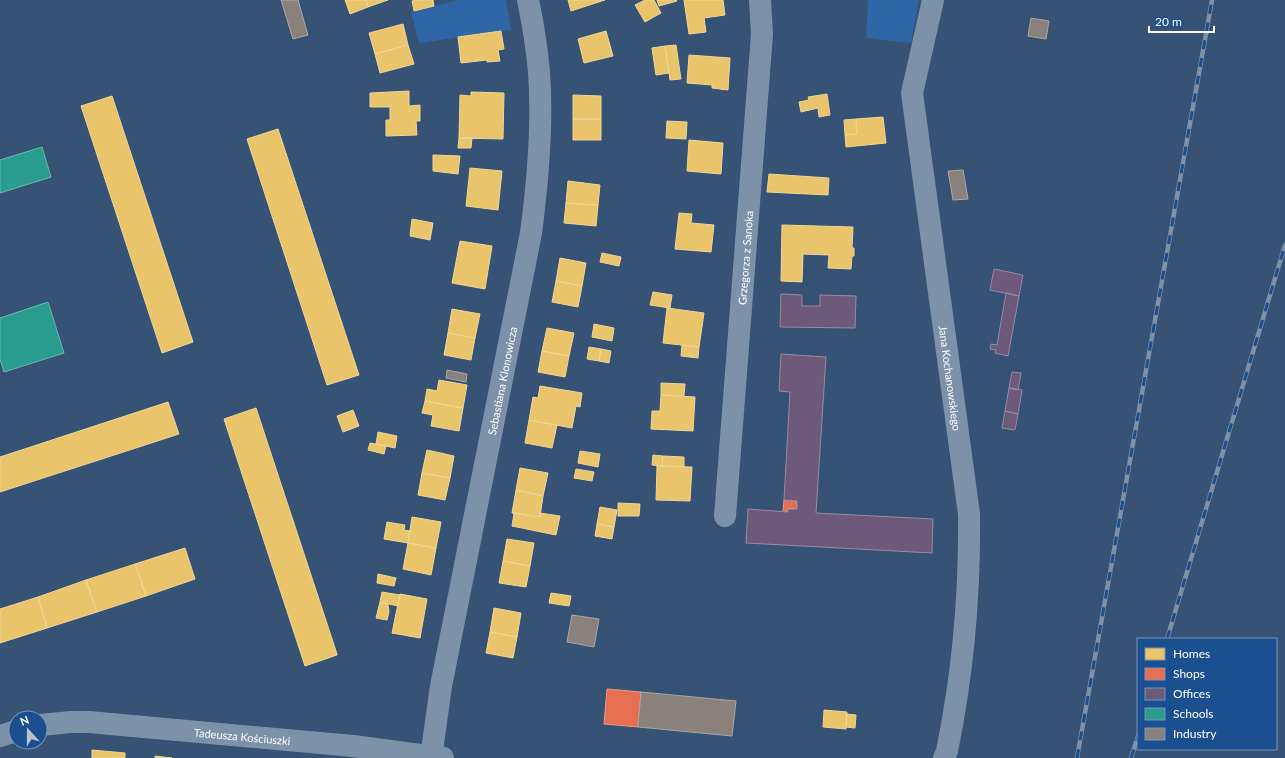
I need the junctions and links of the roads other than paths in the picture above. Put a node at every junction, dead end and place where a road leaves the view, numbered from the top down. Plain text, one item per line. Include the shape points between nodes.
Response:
1 (528, 0) edge
2 (760, 0) edge
3 (933, 0) edge
4 (724, 516) dead end
5 (48, 724) edge
6 (435, 757) edge
7 (944, 758) edge

1 - 6 street, Sebastiana Klonowicza via 539,72 539,156 531,233 441,686
2 - 4 street, Grzegorza z Sanoka via 762,34
3 - 7 street, Jana Kochanowskiego via 912,93 969,514 970,562 956,704
5 - 6 street, Tadeusza Kościuszki via 89,722 353,746

